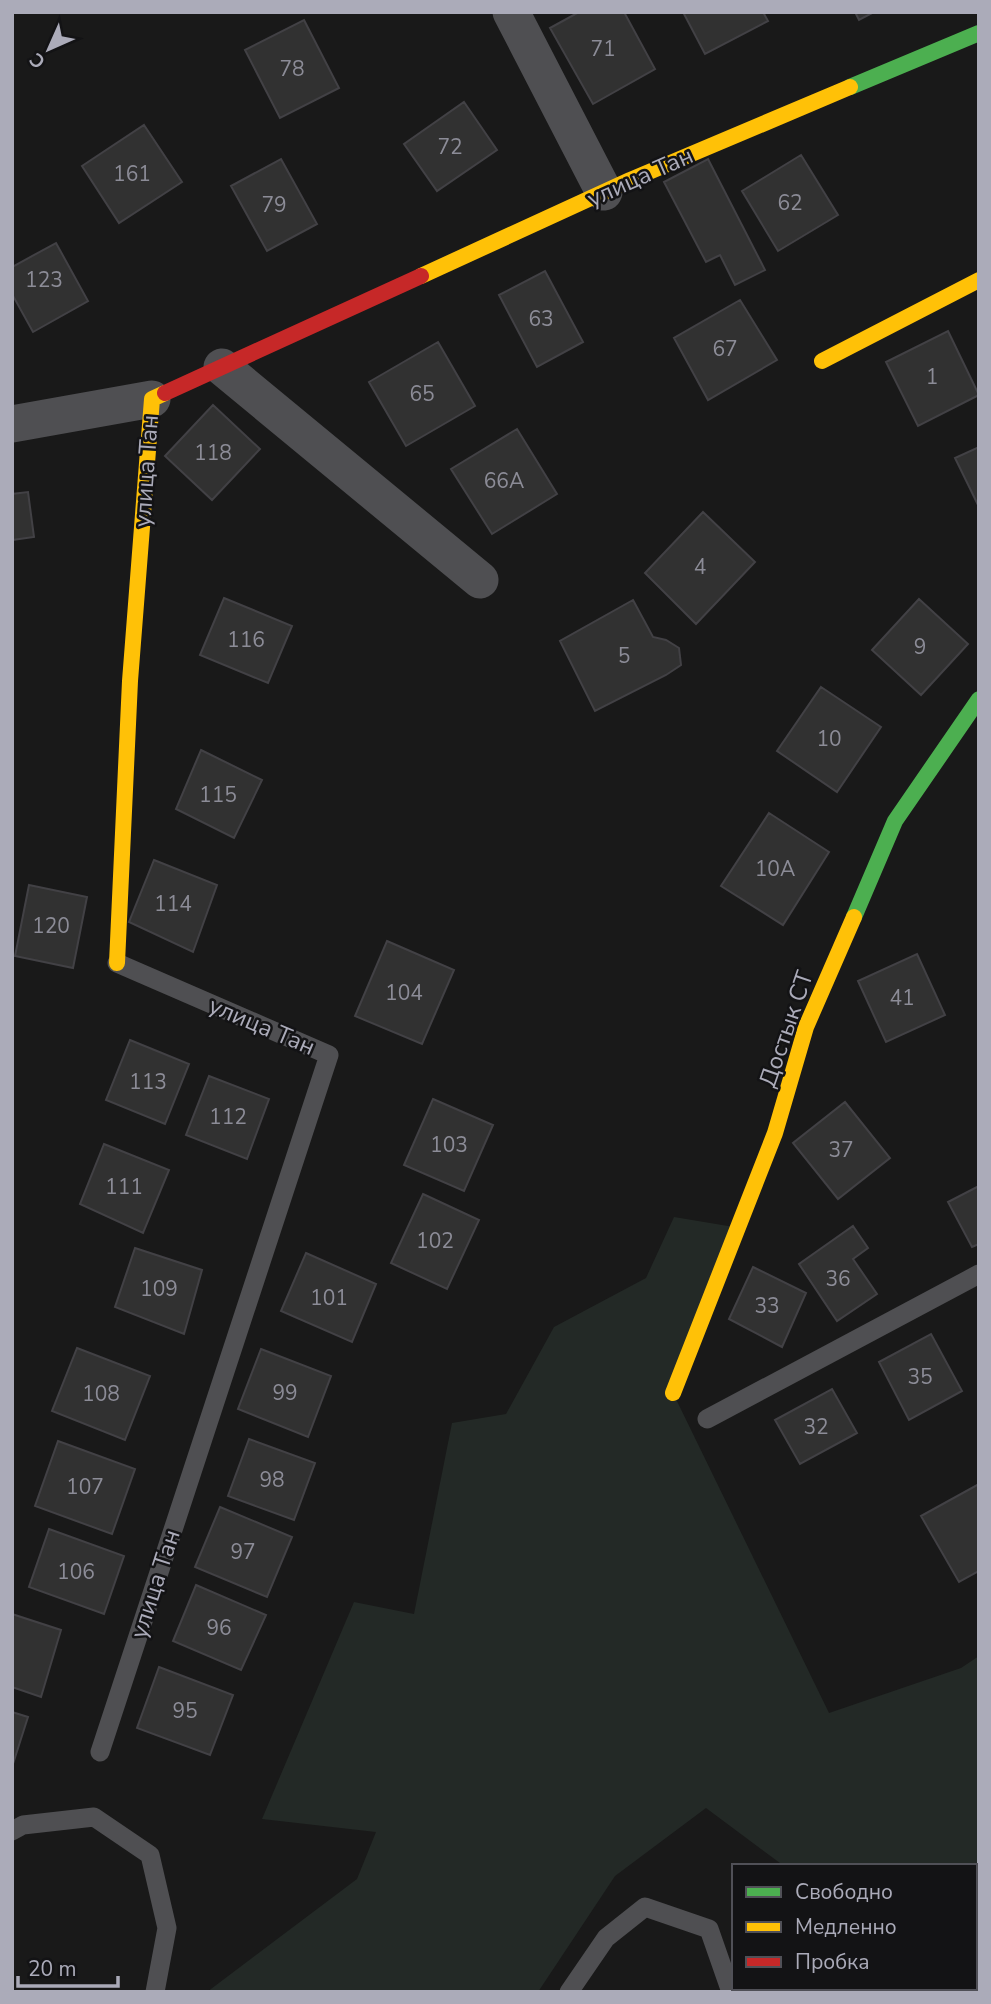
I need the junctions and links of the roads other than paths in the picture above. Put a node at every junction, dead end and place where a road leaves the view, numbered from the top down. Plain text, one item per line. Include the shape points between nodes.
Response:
1 (511, 12) edge
2 (979, 33) edge
3 (604, 192) junction
4 (979, 280) edge
5 (822, 360) dead end
6 (222, 367) junction
7 (152, 399) junction
8 (12, 424) edge
9 (480, 580) dead end
10 (979, 699) edge
11 (117, 963) joint
12 (979, 1274) edge
13 (673, 1393) dead end
14 (707, 1419) dead end
15 (100, 1752) dead end
16 (12, 1831) edge
17 (155, 1992) edge
18 (569, 1992) edge
19 (732, 1992) edge

1 - 3 street
2 - 3 street, улица Тан
3 - 6 street, улица Тан
4 - 5 street
6 - 7 street, улица Тан
6 - 9 street
7 - 8 street, улица Тан
7 - 11 street, улица Тан via 130,681
10 - 13 street, Достык СТ via 895,821 806,1027 775,1133
11 - 15 lane, улица Тан via 329,1055
12 - 14 lane
16 - 17 lane via 23,1825 94,1817 150,1855 167,1928
18 - 19 lane via 606,1938 645,1907 709,1929

